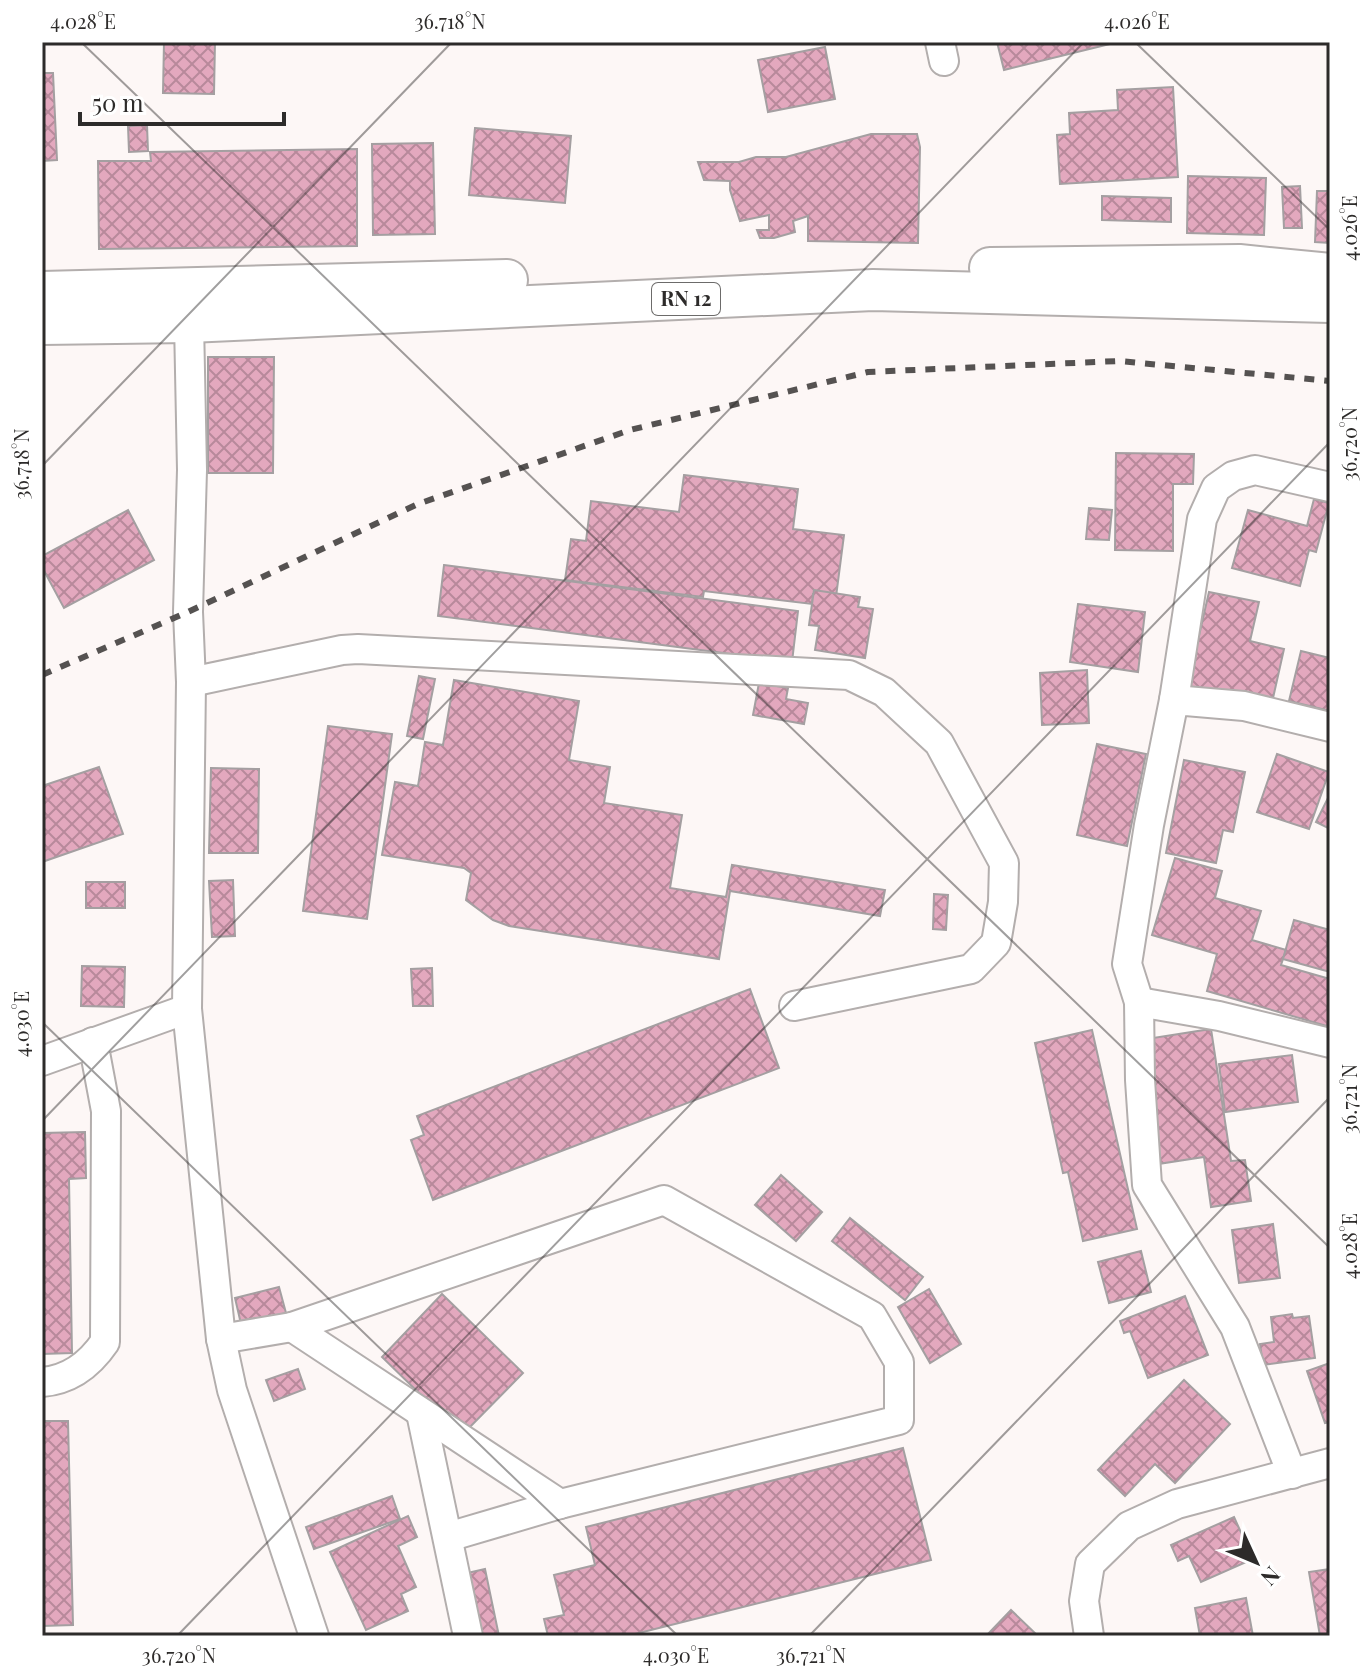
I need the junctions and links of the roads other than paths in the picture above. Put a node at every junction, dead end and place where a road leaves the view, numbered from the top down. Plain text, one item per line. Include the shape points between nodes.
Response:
1 (1330, 274) edge
2 (42, 292) edge
3 (1330, 302) edge
4 (189, 322) junction
5 (42, 324) edge
6 (1330, 487) edge
7 (191, 682) junction
8 (1174, 700) junction
9 (1330, 727) edge
10 (1139, 1002) junction
11 (794, 1006) dead end
12 (187, 1009) junction
13 (93, 1042) junction
14 (1330, 1043) edge
15 (42, 1061) edge
16 (292, 1327) junction
17 (221, 1339) junction
18 (42, 1382) edge
19 (421, 1413) junction
20 (1330, 1463) edge
21 (1292, 1474) junction
22 (560, 1504) junction
23 (448, 1537) junction
24 (314, 1636) edge
25 (468, 1636) edge
26 (1089, 1636) edge

1 - 2 highway, RN 12 via 1239,265 1039,266
3 - 4 highway, RN 12 via 873,290
4 - 5 highway, RN 12
4 - 7 street
6 - 8 street via 1255,470 1216,488 1202,519
7 - 11 street via 358,649 849,675 884,692 939,743 1004,863 996,943 971,969
7 - 12 street
8 - 9 street via 1244,706
8 - 10 street via 1127,964
10 - 14 street
10 - 21 street via 1147,1185 1235,1327
12 - 13 street
12 - 17 street
13 - 15 street
13 - 18 street via 106,1111 105,1342 93,1360 75,1372
16 - 17 street
16 - 19 street
16 - 22 street via 664,1200 872,1316 899,1362 899,1420
17 - 24 street via 232,1390
19 - 22 street
19 - 23 street
20 - 21 street
21 - 26 street via 1177,1504 1129,1526 1090,1564 1084,1601
22 - 23 street
23 - 25 street

